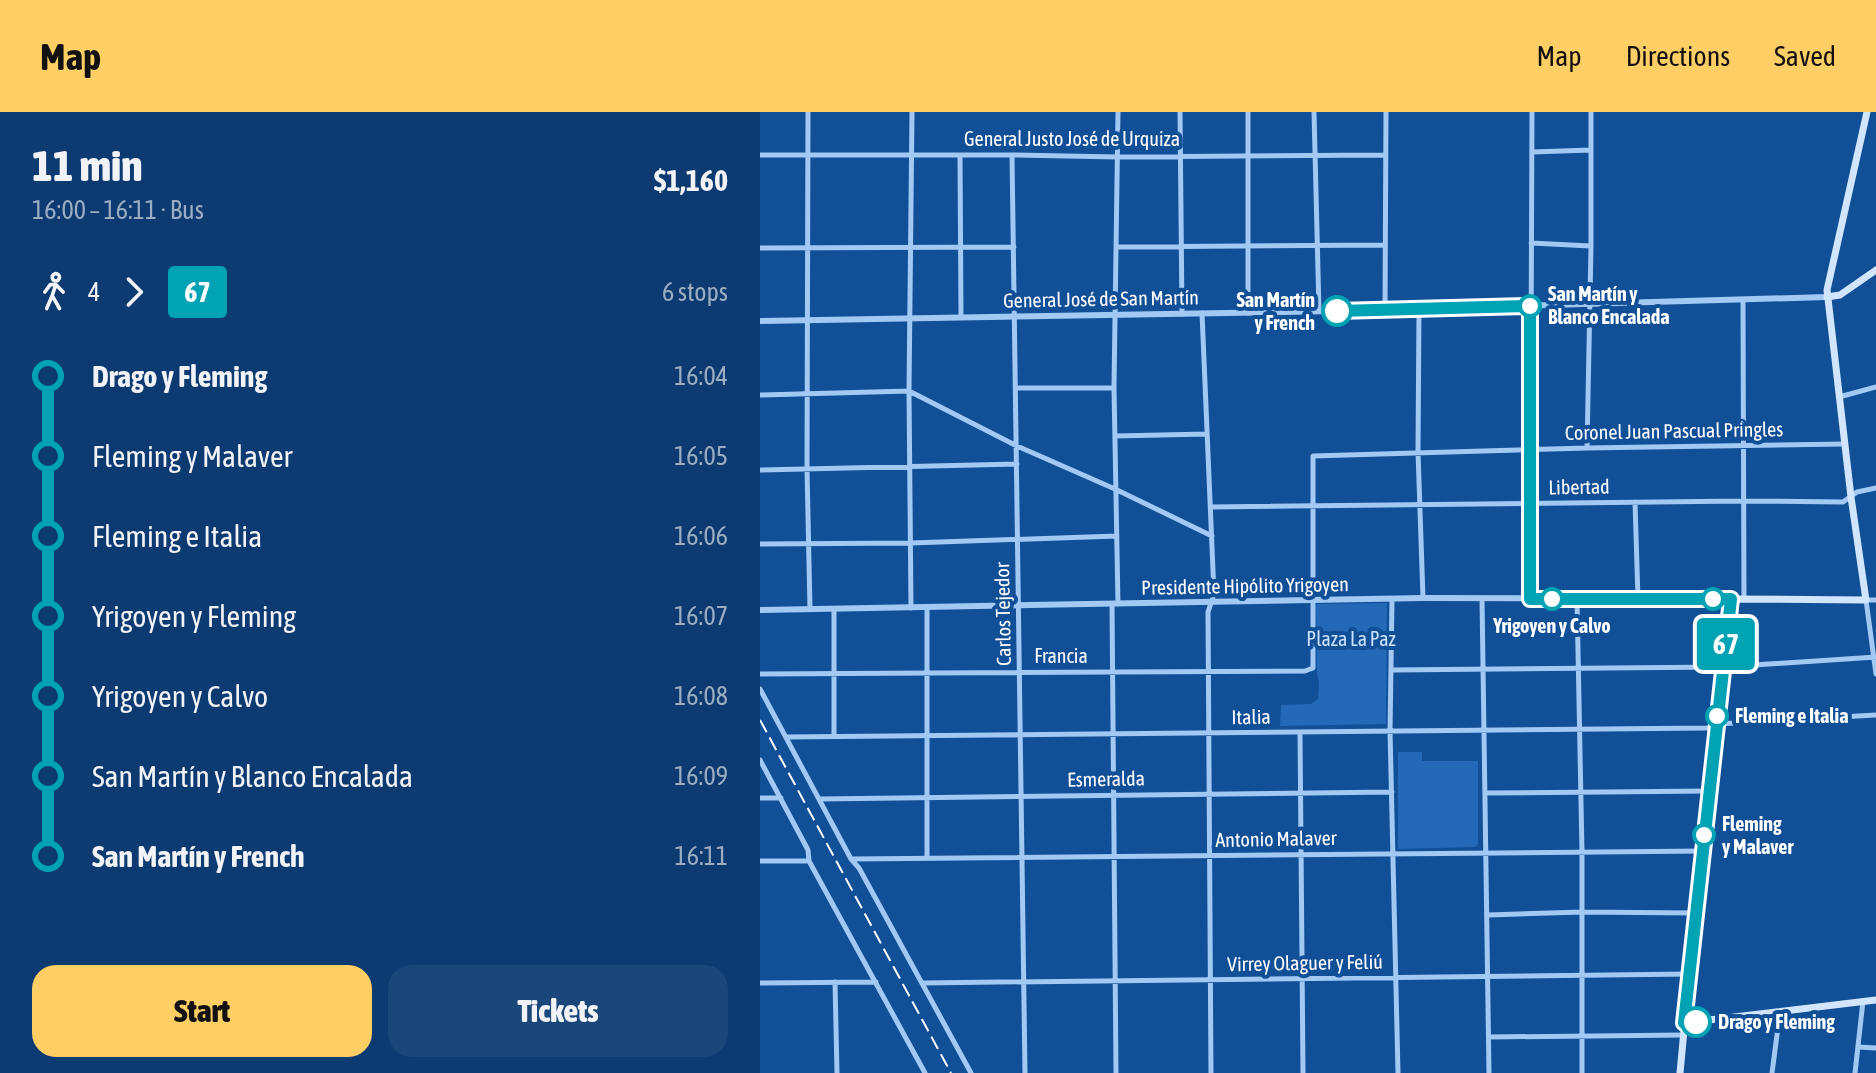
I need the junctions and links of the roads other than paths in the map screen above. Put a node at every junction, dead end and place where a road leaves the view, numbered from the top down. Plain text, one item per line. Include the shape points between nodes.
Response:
1 (808, 112) edge
2 (912, 112) edge
3 (1118, 112) edge
4 (1180, 112) edge
5 (1248, 112) edge
6 (1314, 112) edge
7 (1386, 112) edge
8 (1532, 112) edge
9 (1591, 112) edge
10 (1867, 112) edge
11 (1591, 150) junction
12 (1532, 152) junction
13 (760, 155) edge
14 (808, 155) junction
15 (960, 155) junction
16 (1012, 155) junction
17 (1181, 155) junction
18 (1248, 155) junction
19 (1315, 155) junction
20 (1384, 155) junction
21 (912, 156) junction
22 (1117, 157) junction
23 (1531, 243) junction
24 (1248, 245) junction
25 (1317, 245) junction
26 (1385, 245) junction
27 (1181, 246) junction
28 (1591, 246) junction
29 (1014, 247) junction
30 (1117, 247) junction
31 (760, 248) edge
32 (808, 248) junction
33 (910, 248) junction
34 (961, 248) junction
35 (1876, 270) edge
36 (1827, 297) junction
37 (1743, 300) junction
38 (1590, 304) junction
39 (1530, 306) junction
40 (1419, 309) junction
41 (1385, 310) junction
42 (1319, 311) junction
43 (1202, 313) junction
44 (1248, 313) junction
45 (1182, 314) junction
46 (1114, 315) junction
47 (1015, 316) junction
48 (961, 317) junction
49 (909, 318) junction
50 (808, 320) junction
51 (760, 321) edge
52 (1876, 387) edge
53 (1016, 388) junction
54 (1114, 388) junction
55 (909, 391) junction
56 (807, 394) junction
57 (760, 395) edge
58 (1838, 397) junction
59 (1207, 434) junction
60 (1115, 436) junction
61 (1844, 444) junction
62 (1017, 446) junction
63 (1743, 446) junction
64 (1587, 448) junction
65 (1530, 451) junction
66 (1418, 452) junction
67 (1017, 464) junction
68 (910, 468) junction
69 (807, 469) junction
70 (760, 470) edge
71 (1876, 488) edge
72 (1115, 489) junction
73 (1851, 497) junction
74 (1743, 501) junction
75 (1635, 502) junction
76 (1529, 503) junction
77 (1420, 505) junction
78 (1312, 506) junction
79 (1211, 507) junction
80 (1117, 536) junction
81 (1212, 536) junction
82 (1018, 540) junction
83 (810, 542) junction
84 (911, 543) junction
85 (760, 544) edge
86 (1423, 598) junction
87 (1482, 598) junction
88 (1392, 599) junction
89 (1530, 599) junction
90 (1577, 599) junction
91 (1638, 599) junction
92 (1731, 599) junction
93 (1744, 599) junction
94 (1866, 600) junction
95 (1876, 600) edge
96 (1313, 601) junction
97 (1212, 602) junction
98 (1115, 604) junction
99 (1019, 607) junction
100 (911, 608) junction
101 (927, 608) junction
102 (760, 609) edge
103 (810, 609) junction
104 (834, 609) junction
105 (1875, 658) edge
106 (1723, 667) junction
107 (1483, 669) junction
108 (1578, 669) junction
109 (1392, 670) junction
110 (1208, 671) junction
111 (1020, 672) junction
112 (1112, 672) junction
113 (927, 673) junction
114 (760, 674) edge
115 (834, 674) junction
116 (1876, 674) edge
117 (760, 689) edge
118 (1876, 715) edge
119 (1717, 724) junction
120 (1579, 730) junction
121 (1390, 731) junction
122 (1484, 731) junction
123 (1300, 732) junction
124 (1208, 733) junction
125 (1113, 734) junction
126 (1021, 735) junction
127 (834, 736) junction
128 (927, 736) junction
129 (786, 737) junction
130 (760, 760) edge
131 (1709, 791) junction
132 (1392, 792) junction
133 (1580, 792) junction
134 (1300, 793) junction
135 (1486, 793) junction
136 (1208, 794) junction
137 (1114, 795) junction
138 (1022, 796) junction
139 (927, 797) junction
140 (760, 798) edge
141 (781, 798) junction
142 (819, 799) junction
143 (1702, 851) junction
144 (1582, 852) junction
145 (1393, 853) junction
146 (1486, 853) junction
147 (1300, 854) junction
148 (1209, 855) junction
149 (1115, 856) junction
150 (1023, 857) junction
151 (927, 858) junction
152 (851, 859) junction
153 (760, 861) edge
154 (809, 861) junction
155 (1582, 912) junction
156 (1695, 913) junction
157 (1488, 915) junction
158 (1689, 974) junction
159 (1581, 976) junction
160 (1397, 977) junction
161 (1489, 977) junction
162 (1302, 978) junction
163 (1115, 980) junction
164 (1210, 980) junction
165 (835, 982) junction
166 (876, 982) junction
167 (1024, 982) junction
168 (760, 983) edge
169 (922, 983) junction
170 (1876, 1000) edge
171 (1863, 1001) junction
172 (1780, 1012) junction
173 (1684, 1023) junction
174 (1582, 1035) junction
175 (1683, 1035) junction
176 (1489, 1037) junction
177 (1858, 1047) junction
178 (1876, 1048) edge
179 (837, 1073) edge
180 (925, 1073) edge
181 (971, 1073) edge
182 (1025, 1073) edge
183 (1116, 1073) edge
184 (1211, 1073) edge
185 (1303, 1073) edge
186 (1398, 1073) edge
187 (1489, 1073) edge
188 (1582, 1073) edge
189 (1680, 1073) edge
190 (1772, 1073) edge
191 (1855, 1073) edge

1 - 14 street
2 - 21 street
3 - 22 street
4 - 17 street
5 - 18 street
6 - 19 street
7 - 20 street
8 - 12 street
9 - 11 street
10 - 36 main road
11 - 12 street
11 - 28 street
12 - 23 street
13 - 14 street, General Justo José de Urquiza
14 - 21 street, General Justo José de Urquiza
14 - 32 street
15 - 16 street, General Justo José de Urquiza
15 - 21 street, General Justo José de Urquiza
15 - 34 street
16 - 22 street, General Justo José de Urquiza
16 - 29 street, Carlos Tejedor
17 - 18 street, General Justo José de Urquiza
17 - 22 street, General Justo José de Urquiza
17 - 27 street
18 - 19 street, General Justo José de Urquiza
18 - 24 street
19 - 20 street, General Justo José de Urquiza
19 - 25 street
20 - 26 street
21 - 33 street
22 - 30 street
23 - 28 street
23 - 39 street
24 - 25 street
24 - 27 street
24 - 44 street
25 - 26 street
25 - 42 street
26 - 41 street
27 - 30 street
27 - 45 street
28 - 38 street
29 - 34 street
29 - 47 street, Carlos Tejedor
30 - 46 street
31 - 32 street
32 - 33 street
32 - 50 street
33 - 34 street
33 - 49 street
34 - 48 street
35 - 36 main road via 1840,295
36 - 37 street, General José de San Martín
36 - 58 main road
37 - 38 street, General José de San Martín
37 - 63 street
38 - 39 street, General José de San Martín
38 - 64 street
39 - 40 street, General José de San Martín
39 - 65 street
40 - 41 street, General José de San Martín
40 - 66 street
41 - 42 street, General José de San Martín
42 - 44 street, General José de San Martín
43 - 44 street, General José de San Martín
43 - 45 street, General José de San Martín
43 - 59 street
45 - 46 street, General José de San Martín
46 - 47 street, General José de San Martín
46 - 54 street
47 - 48 street, General José de San Martín
47 - 53 street, Carlos Tejedor
48 - 49 street, General José de San Martín
49 - 50 street, General José de San Martín
49 - 55 street
50 - 51 street, General José de San Martín
50 - 56 street
52 - 58 street
53 - 54 street
53 - 62 street, Carlos Tejedor
54 - 60 street
55 - 56 street
55 - 62 street
55 - 68 street
56 - 57 street
56 - 69 street
58 - 61 main road
59 - 60 street
59 - 79 street
60 - 72 street
61 - 63 street, Coronel Juan Pascual Pringles
61 - 73 main road
62 - 67 street, Carlos Tejedor
62 - 72 street
63 - 64 street, Coronel Juan Pascual Pringles
63 - 74 street
64 - 65 street, Coronel Juan Pascual Pringles
65 - 66 street, Coronel Juan Pascual Pringles
65 - 76 street
66 - 77 street
66 - 78 street, Coronel Juan Pascual Pringles via 1313,456
67 - 68 street
67 - 82 street, Carlos Tejedor
68 - 69 street
68 - 84 street
69 - 70 street
69 - 83 street
71 - 73 street, Libertad
72 - 80 street
72 - 81 street
73 - 74 street, Libertad via 1843,502
73 - 94 main road
74 - 75 street, Libertad
74 - 93 street
75 - 76 street, Libertad
75 - 91 street
76 - 77 street, Libertad
76 - 89 street
77 - 78 street, Libertad
77 - 86 street
78 - 79 street, Libertad
78 - 96 street
79 - 81 street
80 - 82 street
80 - 98 street
81 - 97 street
82 - 84 street
82 - 99 street, Carlos Tejedor
83 - 84 street
83 - 85 street
83 - 103 street
84 - 100 street
86 - 87 street, Presidente Hipólito Yrigoyen
86 - 88 street, Presidente Hipólito Yrigoyen
87 - 89 street, Presidente Hipólito Yrigoyen
87 - 107 street
88 - 96 street, Presidente Hipólito Yrigoyen
88 - 109 street
89 - 90 street, Presidente Hipólito Yrigoyen
90 - 91 street, Presidente Hipólito Yrigoyen
90 - 108 street
91 - 92 street, Presidente Hipólito Yrigoyen
92 - 93 main road
92 - 106 main road
93 - 94 main road
94 - 95 street
94 - 105 street
96 - 97 street, Presidente Hipólito Yrigoyen
96 - 110 street, Francia via 1313,668
97 - 98 street, Presidente Hipólito Yrigoyen
97 - 110 street
98 - 99 street, Presidente Hipólito Yrigoyen
98 - 112 street
99 - 101 street, Presidente Hipólito Yrigoyen
99 - 111 street, Carlos Tejedor
100 - 101 street, Presidente Hipólito Yrigoyen
100 - 104 street, Presidente Hipólito Yrigoyen
101 - 113 street
102 - 103 street, Presidente Hipólito Yrigoyen
103 - 104 street, Presidente Hipólito Yrigoyen
104 - 115 street
105 - 106 street
105 - 116 street
106 - 108 street
106 - 119 main road
107 - 108 street
107 - 109 street
107 - 122 street
108 - 120 street
109 - 121 street
110 - 112 street, Francia
110 - 124 street
111 - 112 street, Francia
111 - 113 street, Francia
111 - 126 street, Carlos Tejedor
112 - 125 street
113 - 115 street, Francia
113 - 128 street
114 - 115 street, Francia
115 - 127 street
117 - 129 street
118 - 119 street, Italia
119 - 120 street, Italia
119 - 131 main road
120 - 122 street, Italia
120 - 133 street
121 - 122 street, Italia
121 - 123 street, Italia
121 - 132 street
122 - 135 street
123 - 124 street, Italia
123 - 134 street
124 - 125 street, Italia
124 - 136 street
125 - 126 street, Italia
125 - 137 street
126 - 128 street, Italia
126 - 138 street, Carlos Tejedor
127 - 128 street, Italia
127 - 129 street, Italia
128 - 139 street
129 - 142 street
130 - 141 street
131 - 133 street
131 - 143 main road
132 - 134 street, Esmeralda
132 - 145 street
133 - 135 street
133 - 144 street
134 - 136 street, Esmeralda
134 - 147 street
135 - 146 street
136 - 137 street, Esmeralda
136 - 148 street
137 - 138 street, Esmeralda
137 - 149 street
138 - 139 street, Esmeralda
138 - 150 street, Carlos Tejedor
139 - 142 street, Esmeralda
139 - 151 street
140 - 141 street
141 - 154 street
142 - 152 street
143 - 144 street, Antonio Malaver
143 - 156 main road
144 - 146 street, Antonio Malaver
144 - 155 street
145 - 146 street, Antonio Malaver
145 - 147 street, Antonio Malaver
145 - 160 street
146 - 157 street
147 - 148 street, Antonio Malaver
147 - 162 street
148 - 149 street, Antonio Malaver
148 - 164 street
149 - 150 street, Antonio Malaver
149 - 163 street
150 - 151 street, Antonio Malaver
150 - 167 street, Carlos Tejedor
151 - 152 street, Antonio Malaver
152 - 169 street
153 - 154 street
154 - 166 street
155 - 156 street
155 - 157 street
155 - 159 street
156 - 158 main road
157 - 161 street
158 - 159 street, Virrey Olaguer y Feliú
158 - 173 main road
159 - 161 street, Virrey Olaguer y Feliú
159 - 174 street
160 - 161 street, Virrey Olaguer y Feliú
160 - 162 street, Virrey Olaguer y Feliú
160 - 186 street
161 - 176 street
162 - 164 street, Virrey Olaguer y Feliú
162 - 185 street
163 - 164 street, Virrey Olaguer y Feliú
163 - 167 street, Virrey Olaguer y Feliú
163 - 183 street
164 - 184 street
165 - 166 street
165 - 168 street
165 - 179 street
166 - 180 street
167 - 169 street, Virrey Olaguer y Feliú
167 - 182 street, Carlos Tejedor
169 - 181 street
170 - 171 main road
171 - 172 main road
171 - 177 street
172 - 173 main road
172 - 190 street
173 - 175 main road
174 - 175 street
174 - 176 street
174 - 188 street
175 - 189 main road
176 - 187 street
177 - 178 street
177 - 191 street

